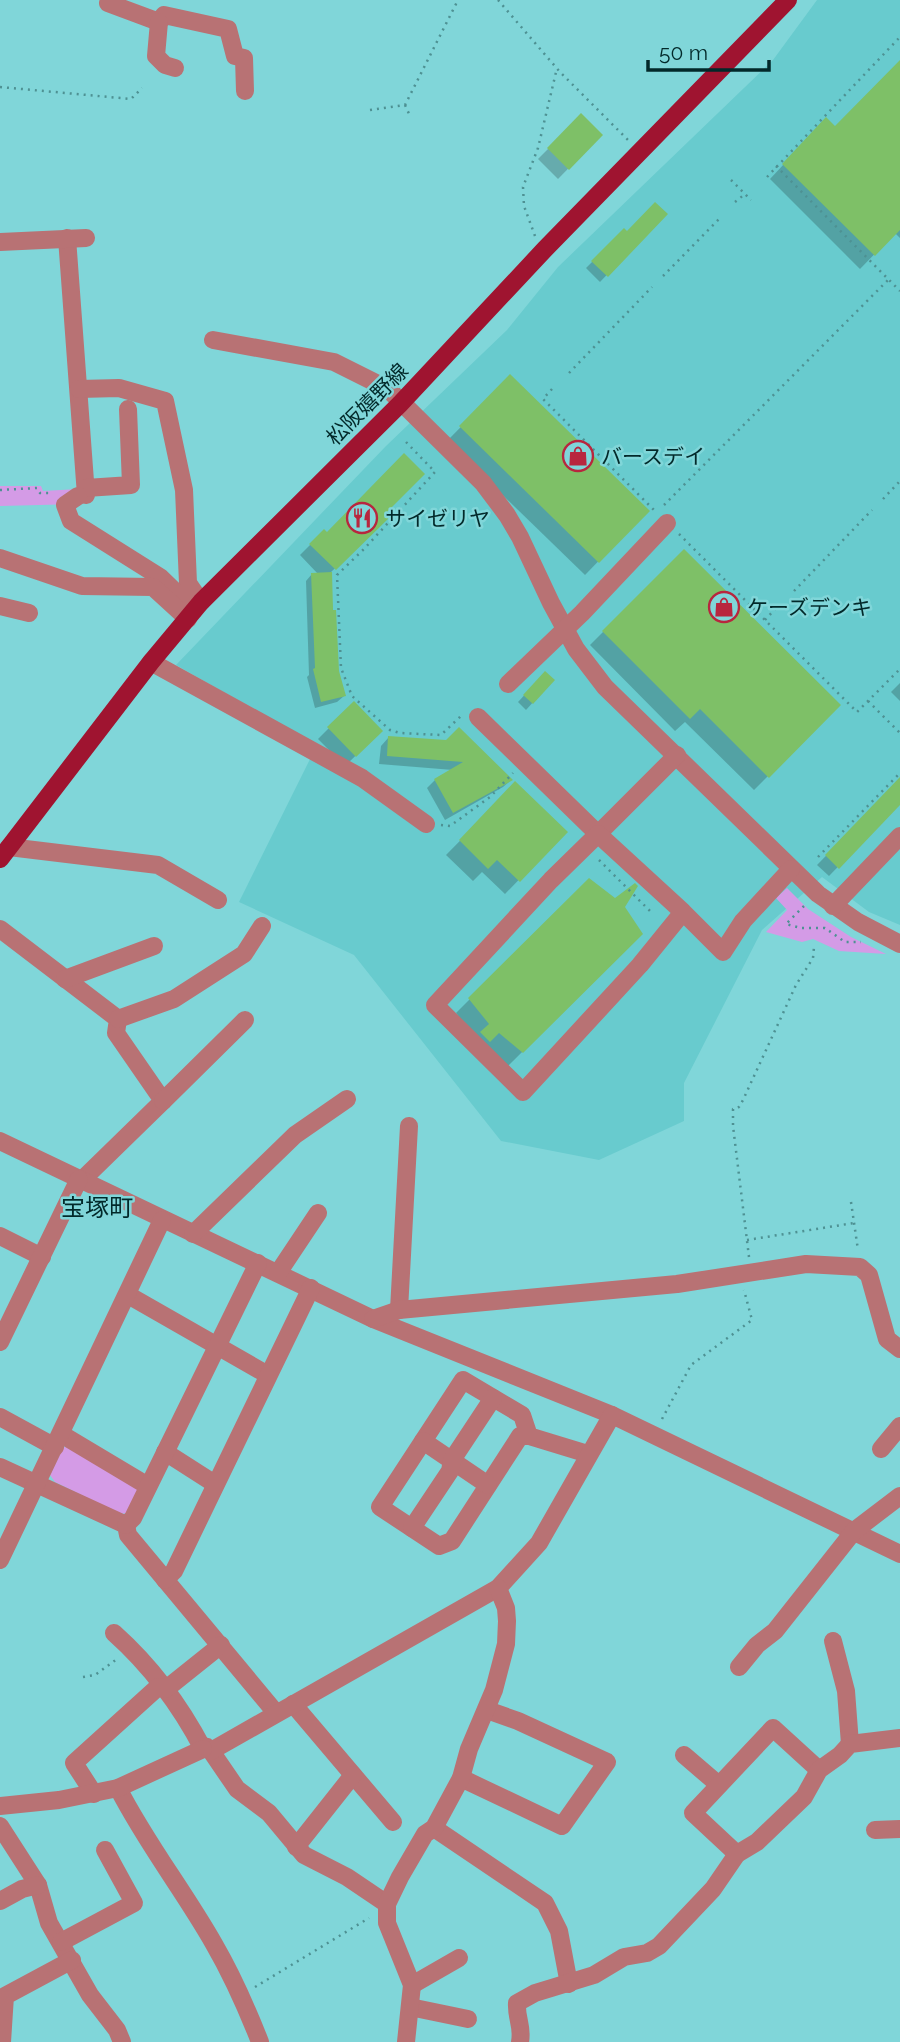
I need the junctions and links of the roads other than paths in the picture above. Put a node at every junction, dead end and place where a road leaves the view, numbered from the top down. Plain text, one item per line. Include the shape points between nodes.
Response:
1 (788, 0) edge
2 (108, 7) edge
3 (159, 22) junction
4 (175, 68) dead end
5 (245, 91) dead end
6 (67, 238) junction
7 (86, 238) dead end
8 (0, 242) edge
9 (213, 340) dead end
10 (79, 389) junction
11 (400, 404) junction
12 (128, 409) dead end
13 (84, 493) junction
14 (667, 523) road end
15 (0, 558) edge
16 (0, 606) edge
17 (195, 611) junction
18 (29, 613) dead end
19 (565, 627) junction
20 (151, 662) junction
21 (508, 684) dead end
22 (472, 714) road end
23 (677, 755) junction
24 (426, 824) road end
25 (598, 834) junction
26 (900, 836) edge
27 (5, 853) edge
28 (791, 869) junction
29 (218, 900) dead end
30 (833, 906) junction
31 (682, 912) junction
32 (261, 926) dead end
33 (0, 929) edge
34 (900, 944) edge
35 (154, 946) dead end
36 (65, 979) junction
37 (118, 1019) junction
38 (245, 1020) dead end
39 (347, 1100) dead end
40 (163, 1101) junction
41 (409, 1126) dead end
42 (0, 1141) edge
43 (81, 1180) junction
44 (318, 1213) dead end
45 (162, 1220) junction
46 (193, 1234) junction
47 (0, 1236) edge
48 (42, 1257) junction
49 (258, 1263) junction
50 (278, 1273) junction
51 (311, 1289) junction
52 (128, 1296) junction
53 (399, 1310) junction
54 (373, 1319) junction
55 (3, 1331) edge
56 (219, 1346) junction
57 (900, 1349) edge
58 (268, 1375) junction
59 (493, 1398) junction
60 (612, 1415) junction
61 (0, 1417) edge
62 (900, 1426) edge
63 (529, 1436) junction
64 (58, 1441) junction
65 (423, 1441) junction
66 (881, 1449) dead end
67 (165, 1452) junction
68 (588, 1454) junction
69 (452, 1461) junction
70 (0, 1467) edge
71 (37, 1484) junction
72 (215, 1484) junction
73 (488, 1485) junction
74 (148, 1486) junction
75 (900, 1496) edge
76 (126, 1525) junction
77 (412, 1528) junction
78 (853, 1531) junction
79 (900, 1554) edge
80 (0, 1560) edge
81 (166, 1580) junction
82 (498, 1588) junction
83 (114, 1633) dead end
84 (834, 1641) dead end
85 (221, 1645) junction
86 (739, 1667) dead end
87 (166, 1689) junction
88 (293, 1704) junction
89 (487, 1710) junction
90 (275, 1713) junction
91 (900, 1738) edge
92 (850, 1744) junction
93 (207, 1750) junction
94 (684, 1755) dead end
95 (819, 1770) junction
96 (353, 1775) junction
97 (461, 1778) junction
98 (719, 1785) junction
99 (118, 1788) junction
100 (94, 1794) junction
101 (0, 1806) edge
102 (393, 1822) dead end
103 (0, 1826) edge
104 (434, 1828) junction
105 (900, 1829) edge
106 (875, 1830) dead end
107 (296, 1847) junction
108 (105, 1850) dead end
109 (737, 1854) junction
110 (38, 1885) junction
111 (0, 1901) edge
112 (387, 1906) junction
113 (61, 1942) junction
114 (459, 1958) dead end
115 (72, 1960) junction
116 (569, 1984) junction
117 (412, 1985) junction
118 (410, 2007) junction
119 (468, 2019) dead end
120 (2, 2042) edge
121 (122, 2042) edge
122 (260, 2042) edge
123 (406, 2042) edge
124 (520, 2042) edge

1 - 11 main road, 松阪嬉野線
2 - 3 street
3 - 4 street via 156,56
3 - 5 street via 164,15 228,29 235,56 244,58
6 - 7 street
6 - 8 street
6 - 10 street
9 - 11 street via 334,362 388,389
10 - 13 street
10 - 17 street via 119,388 165,401 184,490 188,583
11 - 17 main road, 松阪嬉野線
11 - 19 street via 483,483 507,515
12 - 13 street via 131,485
13 - 17 street via 65,505 71,521 160,576
14 - 19 street
15 - 17 street via 82,586 153,587
16 - 18 street
17 - 20 main road, 松阪嬉野線
19 - 21 street
19 - 23 street via 605,687
20 - 24 street via 362,778
20 - 27 main road, 松阪嬉野線
22 - 25 street
23 - 25 street
23 - 28 street
25 - 31 street
25 - 31 street via 435,1005 523,1092 640,965
26 - 30 street
27 - 29 street via 158,865
28 - 30 street
28 - 31 street via 743,921 723,952
30 - 34 street
32 - 37 street via 244,954 174,999
33 - 36 street
35 - 36 street
36 - 37 street
37 - 40 street via 116,1033
38 - 40 street
39 - 46 street via 295,1135
40 - 43 street
41 - 53 street
42 - 43 street
43 - 45 street
43 - 48 street
44 - 50 street
45 - 46 street
45 - 52 street
46 - 49 street
47 - 48 street
48 - 55 street
49 - 50 street
49 - 56 street
50 - 51 street
51 - 54 street
51 - 58 street
52 - 56 street
52 - 64 street
53 - 54 street
53 - 57 street via 677,1283 806,1264 860,1267 869,1275 887,1339
54 - 60 street
56 - 58 street
56 - 67 street
58 - 72 street
59 - 63 street via 522,1415
59 - 65 street via 463,1380
59 - 69 street
60 - 68 street
60 - 78 street
61 - 64 street
62 - 66 street
63 - 68 street
63 - 73 street via 520,1436
64 - 71 street
64 - 74 street
65 - 69 street
65 - 77 street via 380,1507
67 - 72 street
67 - 74 street
68 - 82 street via 539,1543
69 - 73 street
69 - 77 street
70 - 71 street
71 - 76 street
71 - 80 street
72 - 81 street
73 - 77 street via 452,1541 439,1546
74 - 76 street via 134,1518
75 - 78 street
76 - 81 street via 128,1535
78 - 79 street
78 - 86 street via 775,1631
81 - 85 street
82 - 88 street
82 - 89 street via 506,1608 506,1644
83 - 87 street
84 - 92 street via 846,1691
85 - 87 street
85 - 90 street
87 - 93 street
87 - 100 street via 158,1687 74,1763
88 - 90 street
88 - 96 street
89 - 97 street
89 - 97 street via 607,1762 562,1826
90 - 93 street
91 - 92 street
92 - 95 street
93 - 99 street
93 - 107 street via 237,1789 269,1813
94 - 98 street
95 - 98 street via 773,1728
95 - 109 street via 804,1797 757,1842
96 - 102 street
96 - 107 street
97 - 104 street
98 - 109 street via 693,1813
99 - 100 street
99 - 122 street via 214,1944
100 - 101 street
103 - 110 street
104 - 112 street via 425,1834
104 - 116 street via 545,1903 561,1940
105 - 106 street
107 - 112 street
108 - 113 street via 134,1903
109 - 116 street via 713,1889 659,1946
110 - 111 street
110 - 113 street via 49,1923
112 - 117 street via 387,1923
113 - 115 street
114 - 117 street
115 - 120 street via 5,1996
115 - 121 street
116 - 124 street via 517,2003
117 - 118 street
118 - 119 street
118 - 123 street

